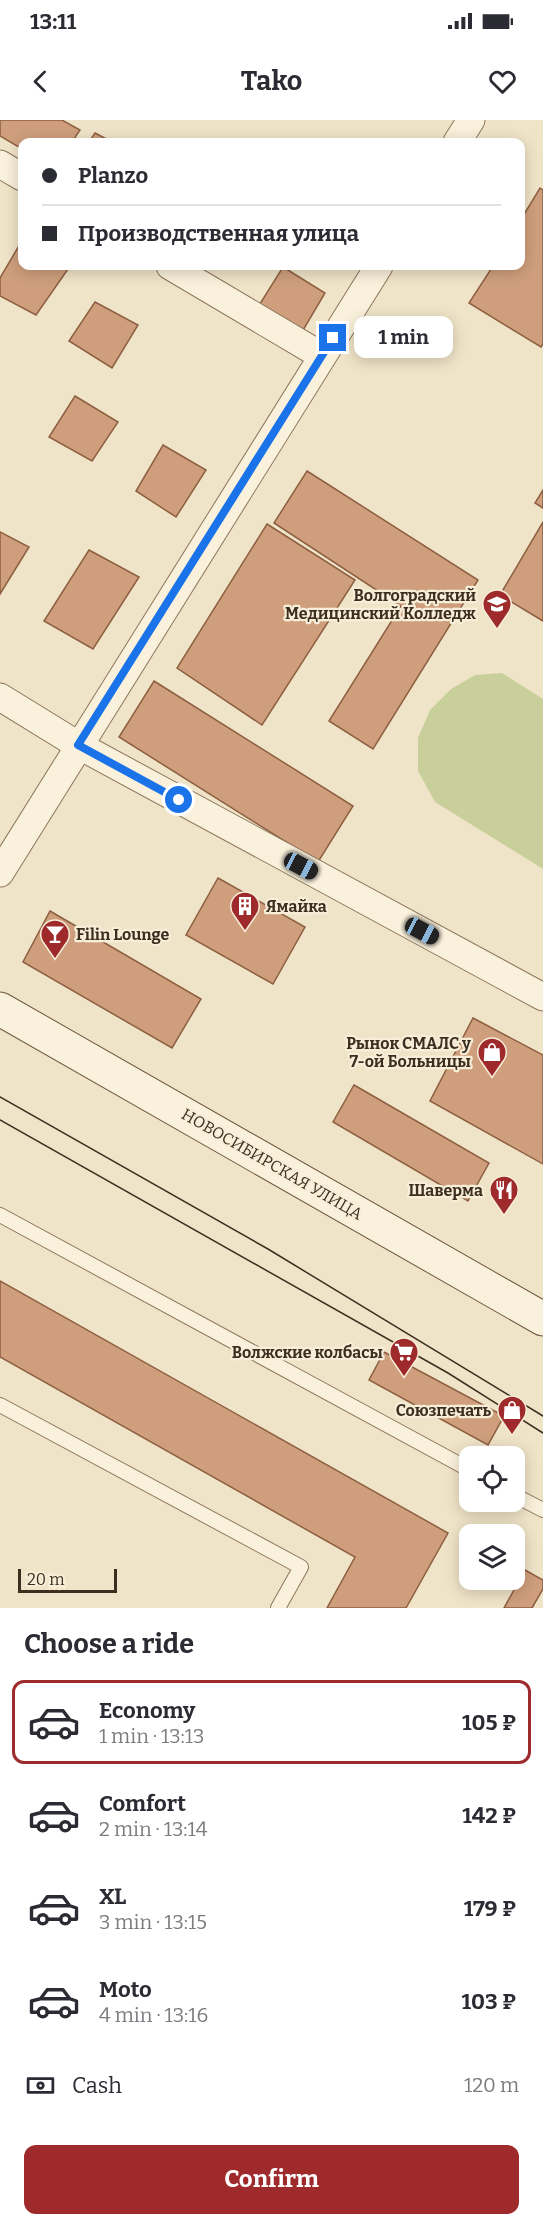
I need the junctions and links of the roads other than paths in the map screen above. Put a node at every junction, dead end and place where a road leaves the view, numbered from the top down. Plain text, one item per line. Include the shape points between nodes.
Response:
1 (471, 120) edge
2 (460, 138) edge
3 (0, 164) edge
4 (18, 175) edge
5 (177, 270) edge
6 (376, 270) edge
7 (322, 356) junction
8 (0, 697) edge
9 (78, 745) junction
10 (0, 873) edge
11 (543, 997) edge
12 (0, 1008) edge
13 (0, 1215) edge
14 (543, 1319) edge
15 (0, 1405) edge
16 (459, 1464) edge
17 (525, 1501) edge
18 (543, 1510) edge
19 (278, 1608) edge

1 - 2 street
3 - 4 street
5 - 7 street
6 - 7 street
7 - 9 street
8 - 9 street
9 - 10 street
9 - 11 street
12 - 14 street, НОВОСИБИРСКАЯ УЛИЦА
13 - 16 lane
15 - 19 lane via 301,1567
17 - 18 lane

